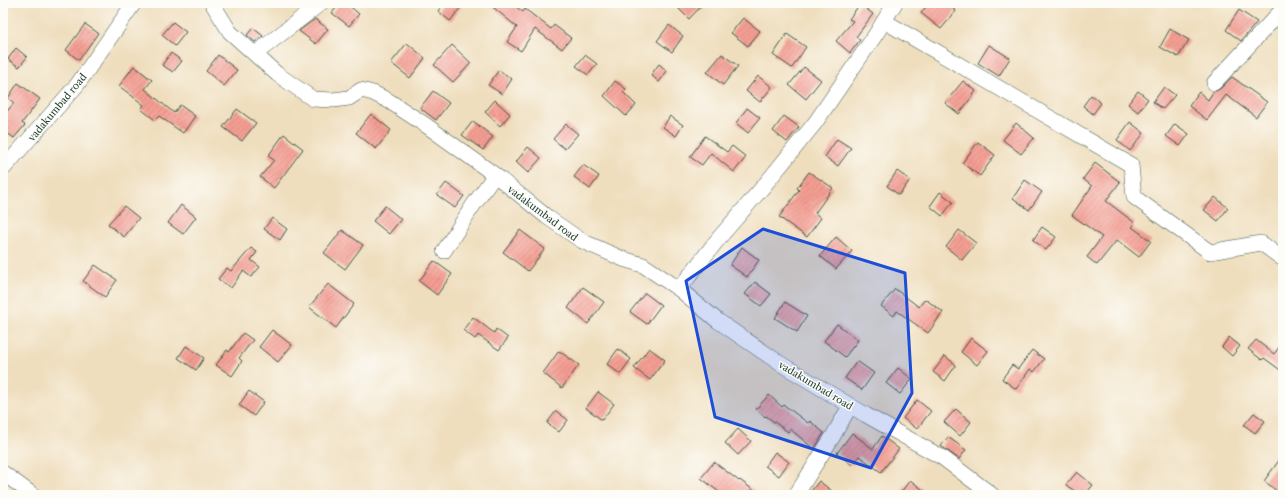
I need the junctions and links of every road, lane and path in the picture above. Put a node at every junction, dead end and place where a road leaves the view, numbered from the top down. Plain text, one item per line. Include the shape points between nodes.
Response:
1 (134, 3) edge
2 (212, 3) edge
3 (321, 3) edge
4 (895, 3) edge
5 (1283, 9) edge
6 (884, 21) junction
7 (255, 54) junction
8 (1214, 83) dead end
9 (3, 169) edge
10 (495, 175) junction
11 (444, 251) dead end
12 (1283, 259) edge
13 (679, 289) junction
14 (850, 406) junction
15 (3, 473) edge
16 (32, 495) edge
17 (796, 495) edge
18 (992, 495) edge

1 - 9 street, vadakumbad road via 77,85
2 - 7 street, vadakumbad road via 230,32
3 - 7 street
4 - 6 street
5 - 8 street
6 - 12 street via 1131,165 1134,197 1210,252 1261,244
6 - 13 street via 815,123
7 - 10 street, vadakumbad road via 277,74 313,99 349,98 361,90 390,101
10 - 11 street
10 - 13 street, vadakumbad road via 582,242 644,265
13 - 14 street, vadakumbad road via 718,321 781,364
14 - 17 street
14 - 18 street, vadakumbad road via 943,458
15 - 16 street

